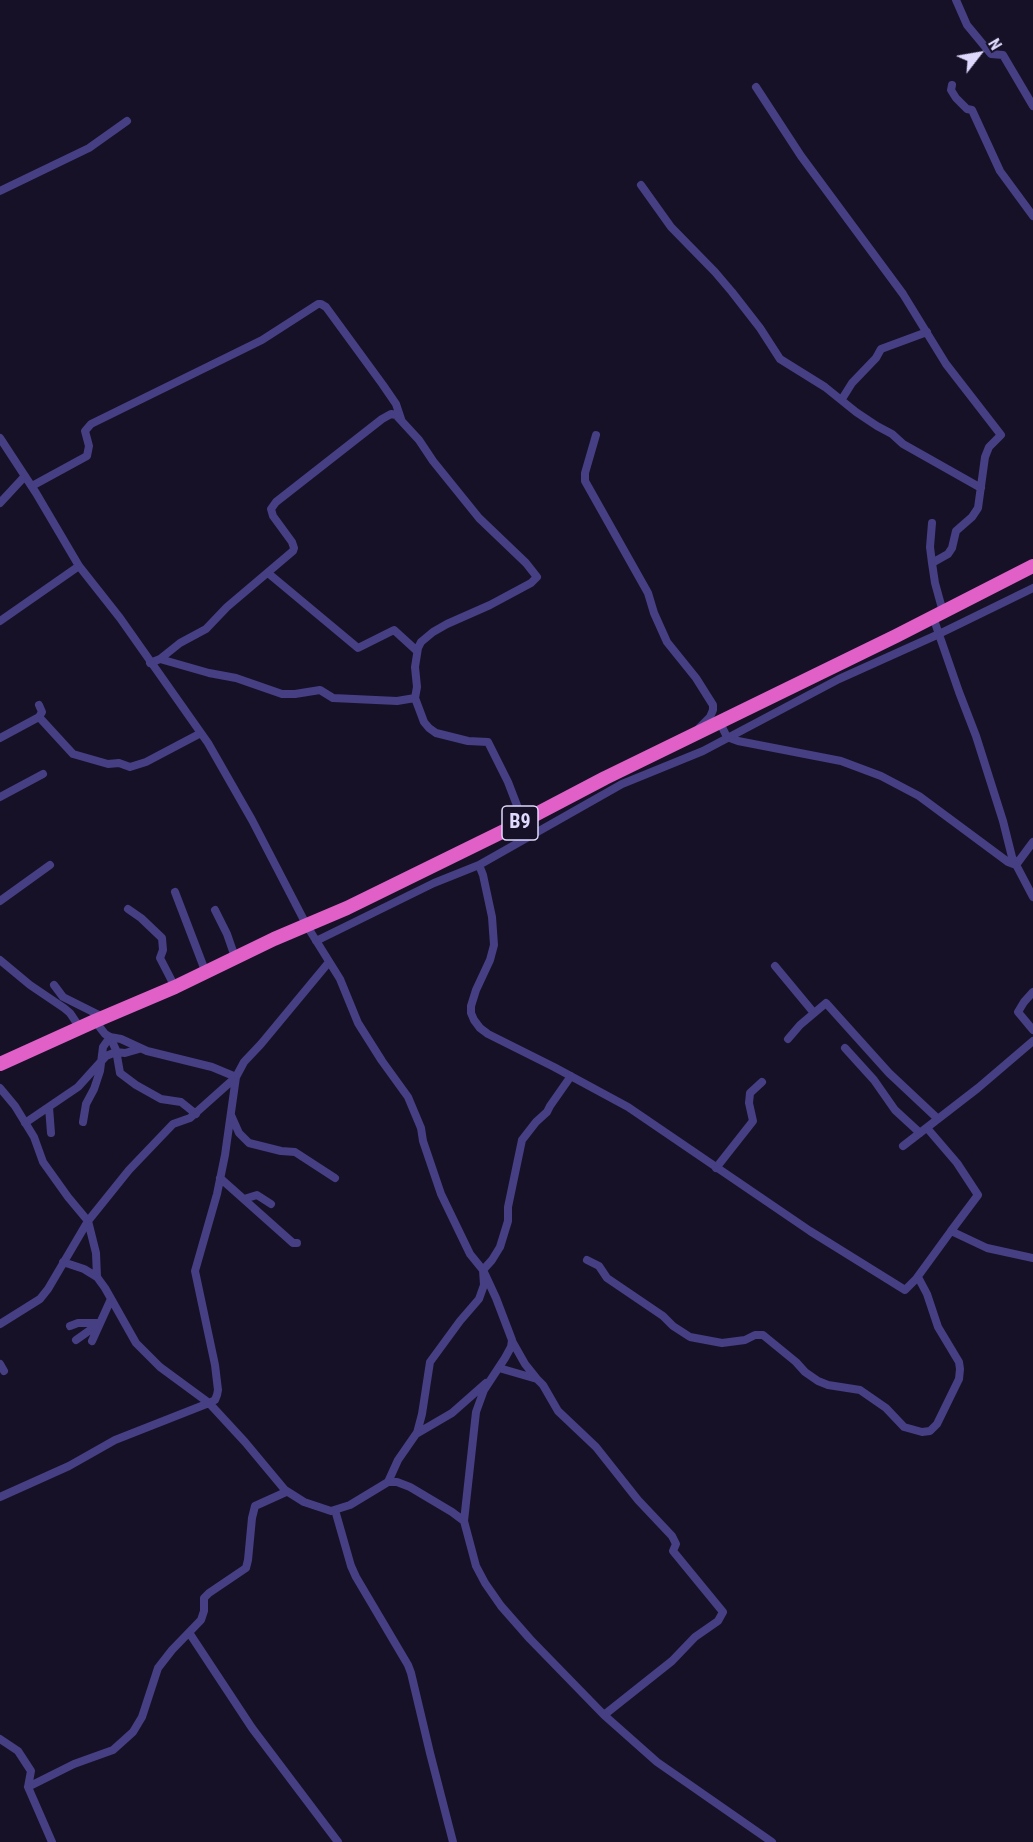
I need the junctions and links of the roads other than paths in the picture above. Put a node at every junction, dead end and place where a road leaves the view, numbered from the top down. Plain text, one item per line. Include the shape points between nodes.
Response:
1 (956, 0) edge
2 (952, 85) dead end
3 (756, 87) dead end
4 (1033, 106) edge
5 (127, 121) dead end
6 (641, 184) dead end
7 (0, 191) edge
8 (1033, 216) edge
9 (927, 332) junction
10 (842, 399) junction
11 (401, 420) junction
12 (596, 435) dead end
13 (0, 438) edge
14 (25, 476) junction
15 (32, 486) junction
16 (981, 488) junction
17 (0, 503) edge
18 (932, 523) dead end
19 (932, 563) junction
20 (79, 566) junction
21 (1033, 566) edge
22 (268, 573) junction
23 (1033, 588) edge
24 (938, 614) junction
25 (0, 621) edge
26 (939, 634) junction
27 (417, 651) junction
28 (160, 659) junction
29 (150, 663) junction
30 (415, 698) junction
31 (39, 705) dead end
32 (39, 717) junction
33 (720, 723) junction
34 (201, 732) junction
35 (690, 737) junction
36 (727, 737) junction
37 (0, 738) edge
38 (43, 774) dead end
39 (0, 797) edge
40 (524, 821) junction
41 (1033, 842) edge
42 (50, 865) dead end
43 (479, 865) junction
44 (1016, 865) junction
45 (175, 892) dead end
46 (1033, 897) edge
47 (0, 901) edge
48 (128, 909) dead end
49 (215, 910) dead end
50 (307, 926) junction
51 (316, 941) junction
52 (235, 957) junction
53 (0, 960) edge
54 (329, 962) junction
55 (775, 966) dead end
56 (206, 973) junction
57 (54, 986) dead end
58 (176, 987) junction
59 (1033, 992) edge
60 (814, 1013) junction
61 (99, 1019) junction
62 (80, 1028) junction
63 (1033, 1030) edge
64 (110, 1037) junction
65 (788, 1039) dead end
66 (1033, 1041) edge
67 (845, 1048) dead end
68 (140, 1049) junction
69 (116, 1052) junction
70 (101, 1059) junction
71 (0, 1064) edge
72 (571, 1076) junction
73 (236, 1077) junction
74 (762, 1082) dead end
75 (0, 1088) edge
76 (50, 1107) junction
77 (196, 1114) junction
78 (231, 1115) junction
79 (938, 1119) junction
80 (83, 1122) dead end
81 (25, 1123) junction
82 (923, 1130) junction
83 (51, 1133) dead end
84 (903, 1146) dead end
85 (716, 1168) junction
86 (220, 1178) junction
87 (335, 1178) dead end
88 (244, 1199) junction
89 (271, 1204) dead end
90 (88, 1221) junction
91 (951, 1231) junction
92 (297, 1243) dead end
93 (1033, 1258) edge
94 (587, 1260) dead end
95 (63, 1262) junction
96 (483, 1270) junction
97 (918, 1276) junction
98 (97, 1277) junction
99 (111, 1299) junction
100 (100, 1323) junction
101 (0, 1324) edge
102 (70, 1326) dead end
103 (512, 1340) junction
104 (76, 1341) dead end
105 (92, 1341) dead end
106 (499, 1368) junction
107 (492, 1379) junction
108 (537, 1379) junction
109 (209, 1403) junction
110 (417, 1433) junction
111 (388, 1482) junction
112 (286, 1492) junction
113 (0, 1497) edge
114 (335, 1510) junction
115 (464, 1521) junction
116 (190, 1634) junction
117 (604, 1716) junction
118 (0, 1739) edge
119 (28, 1787) junction
120 (52, 1842) edge
121 (338, 1842) edge
122 (453, 1842) edge
123 (772, 1842) edge

1 - 4 street via 967,25 991,54 1003,55
2 - 8 street via 956,99 972,110 1000,171
3 - 9 street
5 - 7 street via 89,148
6 - 10 street via 671,227 737,298 780,359
9 - 10 street via 881,349
9 - 16 street via 1001,435 985,457
10 - 16 street via 903,444
11 - 15 street via 383,385 326,307 318,304 262,340 91,424 86,431 87,456
11 - 22 street via 392,414 382,419 276,502 271,509 273,516 294,548
11 - 27 street via 479,518 537,577 490,605 447,624 421,642
12 - 35 street via 585,481 648,593 668,642 713,705 710,717
13 - 14 street
14 - 15 street
14 - 17 street
15 - 20 street
16 - 19 street via 978,508 956,531 952,548
18 - 19 street
19 - 24 street
20 - 25 street
20 - 29 street
21 - 24 highway, B9
22 - 27 street via 358,648 394,630
22 - 28 street via 206,629
23 - 26 street
24 - 26 street
24 - 33 highway, B9
26 - 36 street via 839,679
26 - 44 street
27 - 30 street
28 - 29 street
28 - 30 street via 282,694 320,690 333,698
29 - 34 street
30 - 40 street via 424,722 436,733 488,742
31 - 32 street
32 - 34 street via 73,754 130,767
32 - 37 street
33 - 35 highway, B9
33 - 36 street
34 - 50 street
35 - 40 highway, B9
36 - 43 street via 622,784
36 - 44 street via 872,771 919,796
38 - 39 street
40 - 50 highway, B9
41 - 44 street
42 - 47 street
43 - 51 street
43 - 72 street via 488,894 494,940 471,1006 474,1020 502,1042
44 - 46 street
45 - 56 street
48 - 58 street via 162,938 160,958
49 - 52 street
50 - 51 street
50 - 52 highway, B9
51 - 54 street
52 - 56 highway, B9
53 - 62 street via 64,1008
54 - 73 street via 244,1062
54 - 96 street via 358,1023 408,1097 441,1194 470,1254
55 - 60 street
56 - 58 highway, B9
57 - 61 street via 63,997
58 - 61 highway, B9
59 - 63 street via 1018,1012
60 - 65 street
60 - 79 street via 826,1003 889,1073
61 - 62 highway, B9
61 - 64 street
62 - 71 highway, B9
64 - 68 street
64 - 69 street
64 - 70 street
66 - 79 street
67 - 82 street via 895,1110
68 - 69 street
68 - 73 street
69 - 70 street
69 - 77 street via 120,1073 161,1099 181,1102
70 - 76 street via 78,1088
70 - 80 street
72 - 85 street via 628,1107
72 - 96 street via 548,1112 522,1140 508,1221 500,1247
73 - 77 street
73 - 78 street
74 - 85 street via 750,1094 753,1121
75 - 81 street
76 - 81 street
76 - 83 street
77 - 90 street via 173,1124 158,1138
78 - 86 street
78 - 87 street via 239,1133 249,1143 295,1152
79 - 82 street
81 - 90 street via 44,1162
82 - 84 street
82 - 91 street via 957,1163 978,1195
85 - 97 street via 905,1290
86 - 88 street
86 - 109 street via 195,1271 218,1380 217,1395
88 - 89 street via 257,1195
88 - 92 street
90 - 95 street
90 - 98 street
91 - 93 street via 987,1248
91 - 97 street
94 - 97 street via 690,1337 722,1343 763,1335 818,1381 860,1390 904,1427 922,1432 937,1424 960,1369
95 - 98 street
95 - 101 street via 40,1299
96 - 103 street
96 - 110 street via 484,1285 479,1299 430,1362
98 - 99 street
99 - 100 street
99 - 109 street via 147,1355
100 - 102 street
100 - 104 street
100 - 105 street
103 - 106 street
103 - 108 street
106 - 107 street
106 - 108 street
107 - 110 street via 452,1413
107 - 115 street via 476,1412
108 - 117 street via 558,1411 603,1455 672,1536 676,1544 673,1551 723,1612 718,1621
109 - 112 street
109 - 113 street via 115,1440
110 - 111 street
111 - 114 street
111 - 115 street via 410,1487
112 - 114 street via 317,1507
112 - 116 street via 255,1506 246,1568 204,1598 201,1620
114 - 122 street via 356,1577 411,1673
115 - 117 street via 476,1566 501,1606
116 - 119 street via 158,1668 142,1717 127,1738 113,1750
116 - 121 street via 252,1728
117 - 123 street via 657,1762
118 - 119 street via 25,1759 31,1771
119 - 120 street

